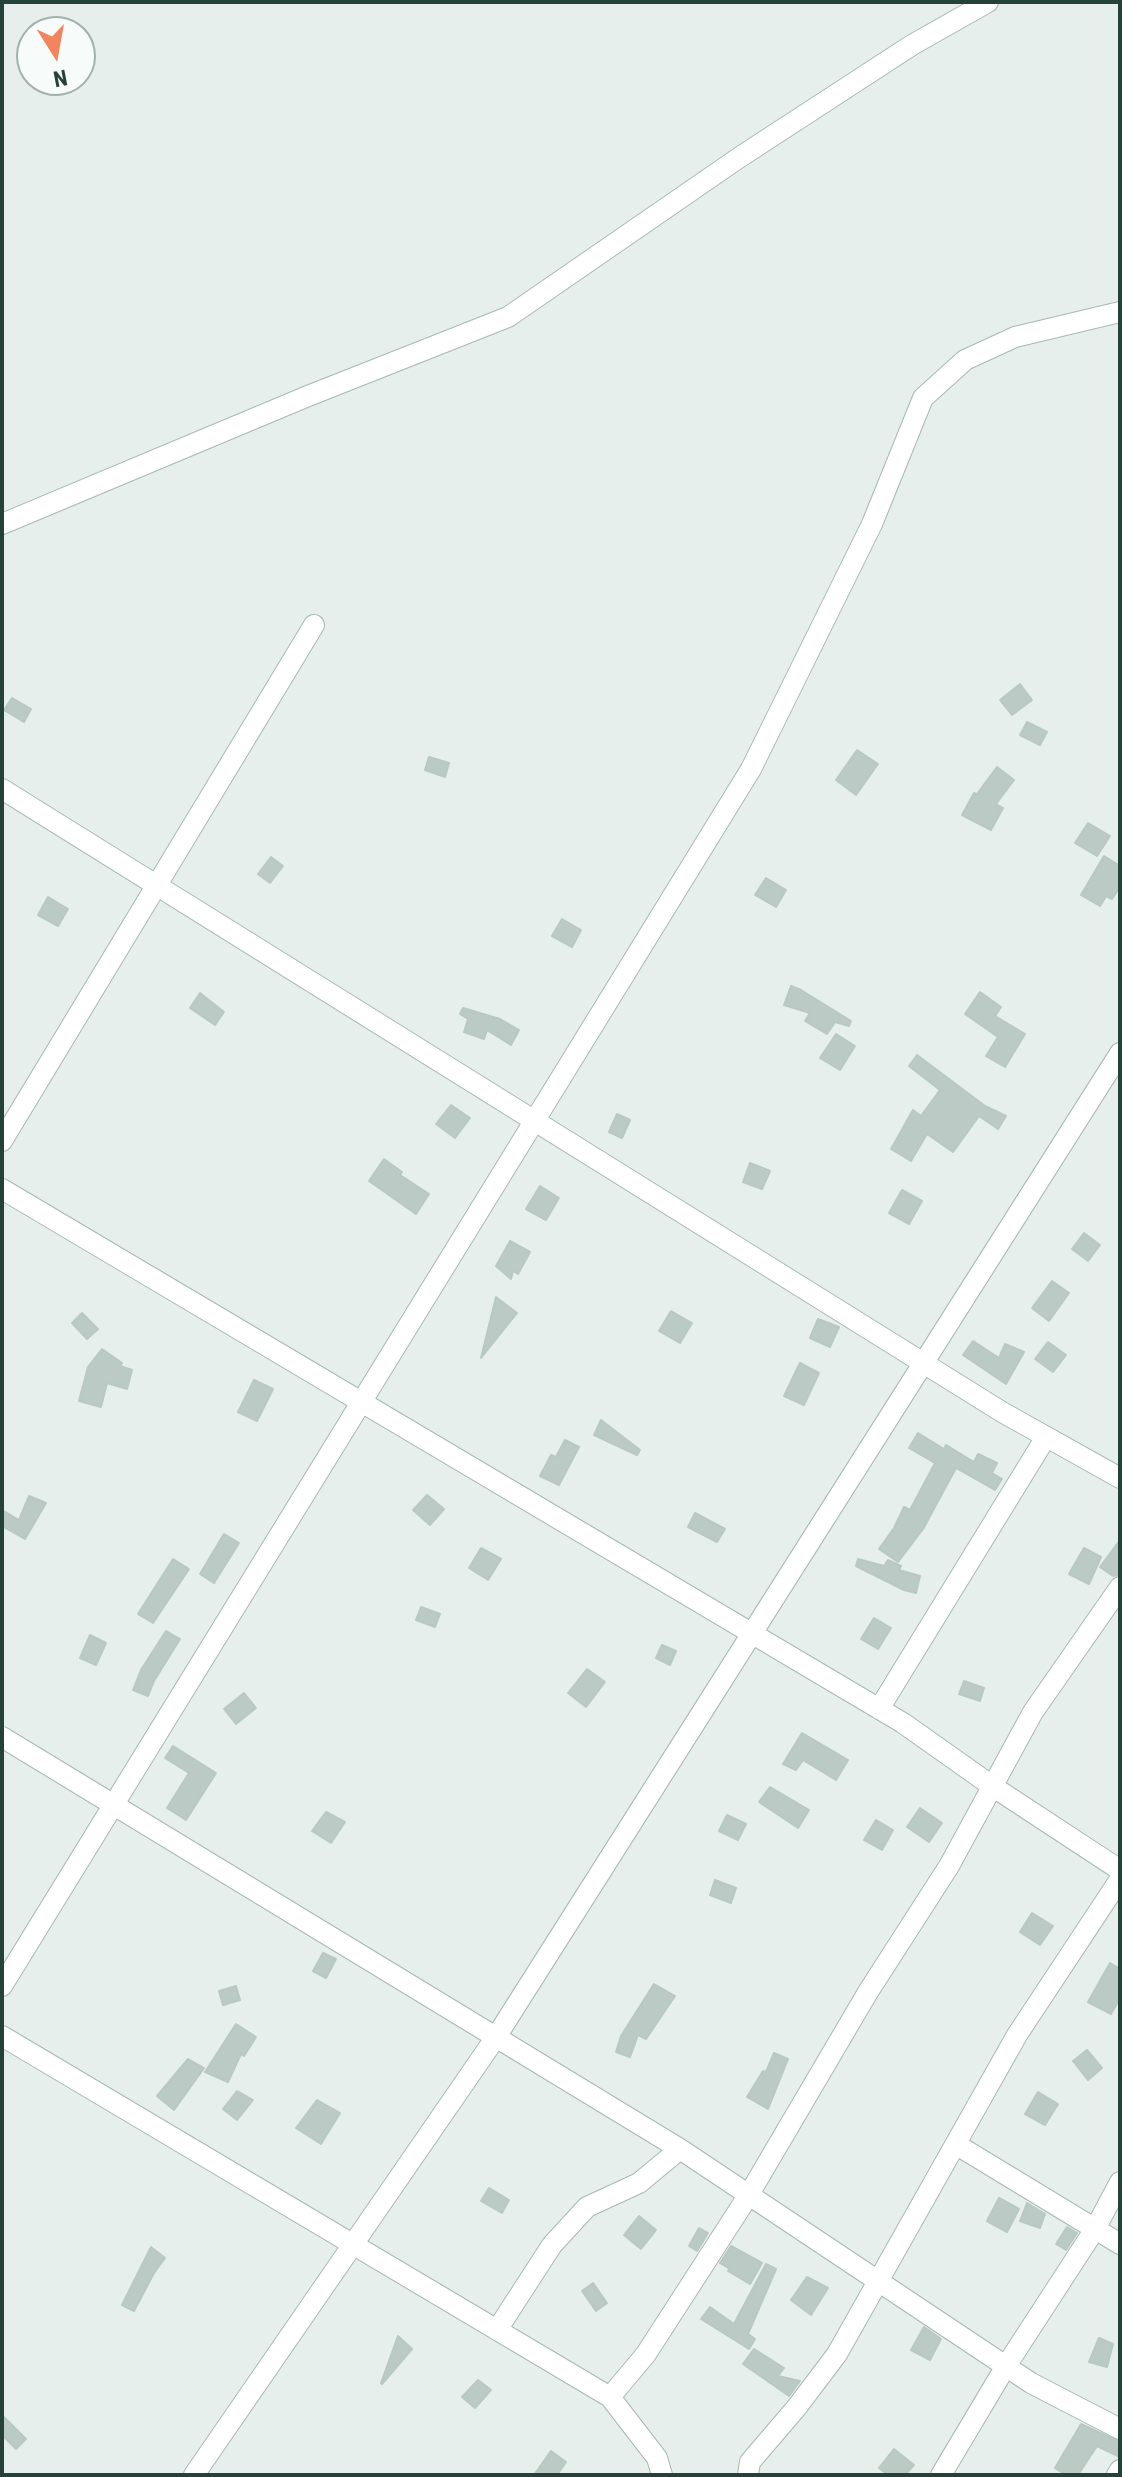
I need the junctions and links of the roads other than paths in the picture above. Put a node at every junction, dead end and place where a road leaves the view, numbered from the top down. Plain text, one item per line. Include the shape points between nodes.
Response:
1 (988, 2) edge
2 (1120, 312) edge
3 (2, 524) edge
4 (314, 625) dead end
5 (2, 789) edge
6 (157, 885) junction
7 (1120, 1053) edge
8 (535, 1121) junction
9 (2, 1141) edge
10 (2, 1189) edge
11 (923, 1363) junction
12 (361, 1403) junction
13 (1046, 1437) junction
14 (1120, 1478) edge
15 (1120, 1587) edge
16 (753, 1635) junction
17 (879, 1709) junction
18 (2, 1737) edge
19 (992, 1786) junction
20 (113, 1805) junction
21 (1120, 1870) edge
22 (1120, 1879) edge
23 (2, 1986) edge
24 (2, 2036) edge
25 (496, 2037) junction
26 (957, 2145) junction
27 (680, 2149) junction
28 (1120, 2182) edge
29 (748, 2196) junction
30 (1095, 2229) junction
31 (353, 2244) junction
32 (1120, 2244) edge
33 (877, 2281) junction
34 (497, 2330) junction
35 (1006, 2366) junction
36 (610, 2397) junction
37 (1120, 2429) edge
38 (1120, 2470) edge
39 (194, 2475) edge
40 (662, 2475) edge
41 (748, 2475) edge
42 (941, 2475) edge
43 (1117, 2475) edge

1 - 3 street via 740,157 508,317
2 - 8 street via 1015,337 965,360 923,398 872,524 751,769
4 - 6 street
5 - 6 street
6 - 8 street
6 - 9 street
7 - 11 street
8 - 11 street
8 - 12 street
10 - 12 street
11 - 13 street
11 - 16 street
12 - 16 street
12 - 20 street
13 - 14 street
13 - 17 street
15 - 19 street via 1033,1712
16 - 17 street
16 - 25 street
17 - 19 street
18 - 20 street
19 - 21 street
19 - 29 street
20 - 23 street
20 - 25 street
22 - 26 street via 1017,2035
24 - 31 street
25 - 27 street
25 - 31 street
26 - 30 street
26 - 33 street
27 - 29 street
27 - 34 street via 639,2183 587,2207 552,2245
28 - 30 street
29 - 33 street
29 - 36 street via 646,2354
30 - 32 street
30 - 35 street
31 - 34 street
31 - 39 street
33 - 35 street
33 - 41 street via 837,2354 750,2462
34 - 36 street
35 - 37 street
35 - 42 street
36 - 40 street via 657,2458
38 - 43 street

